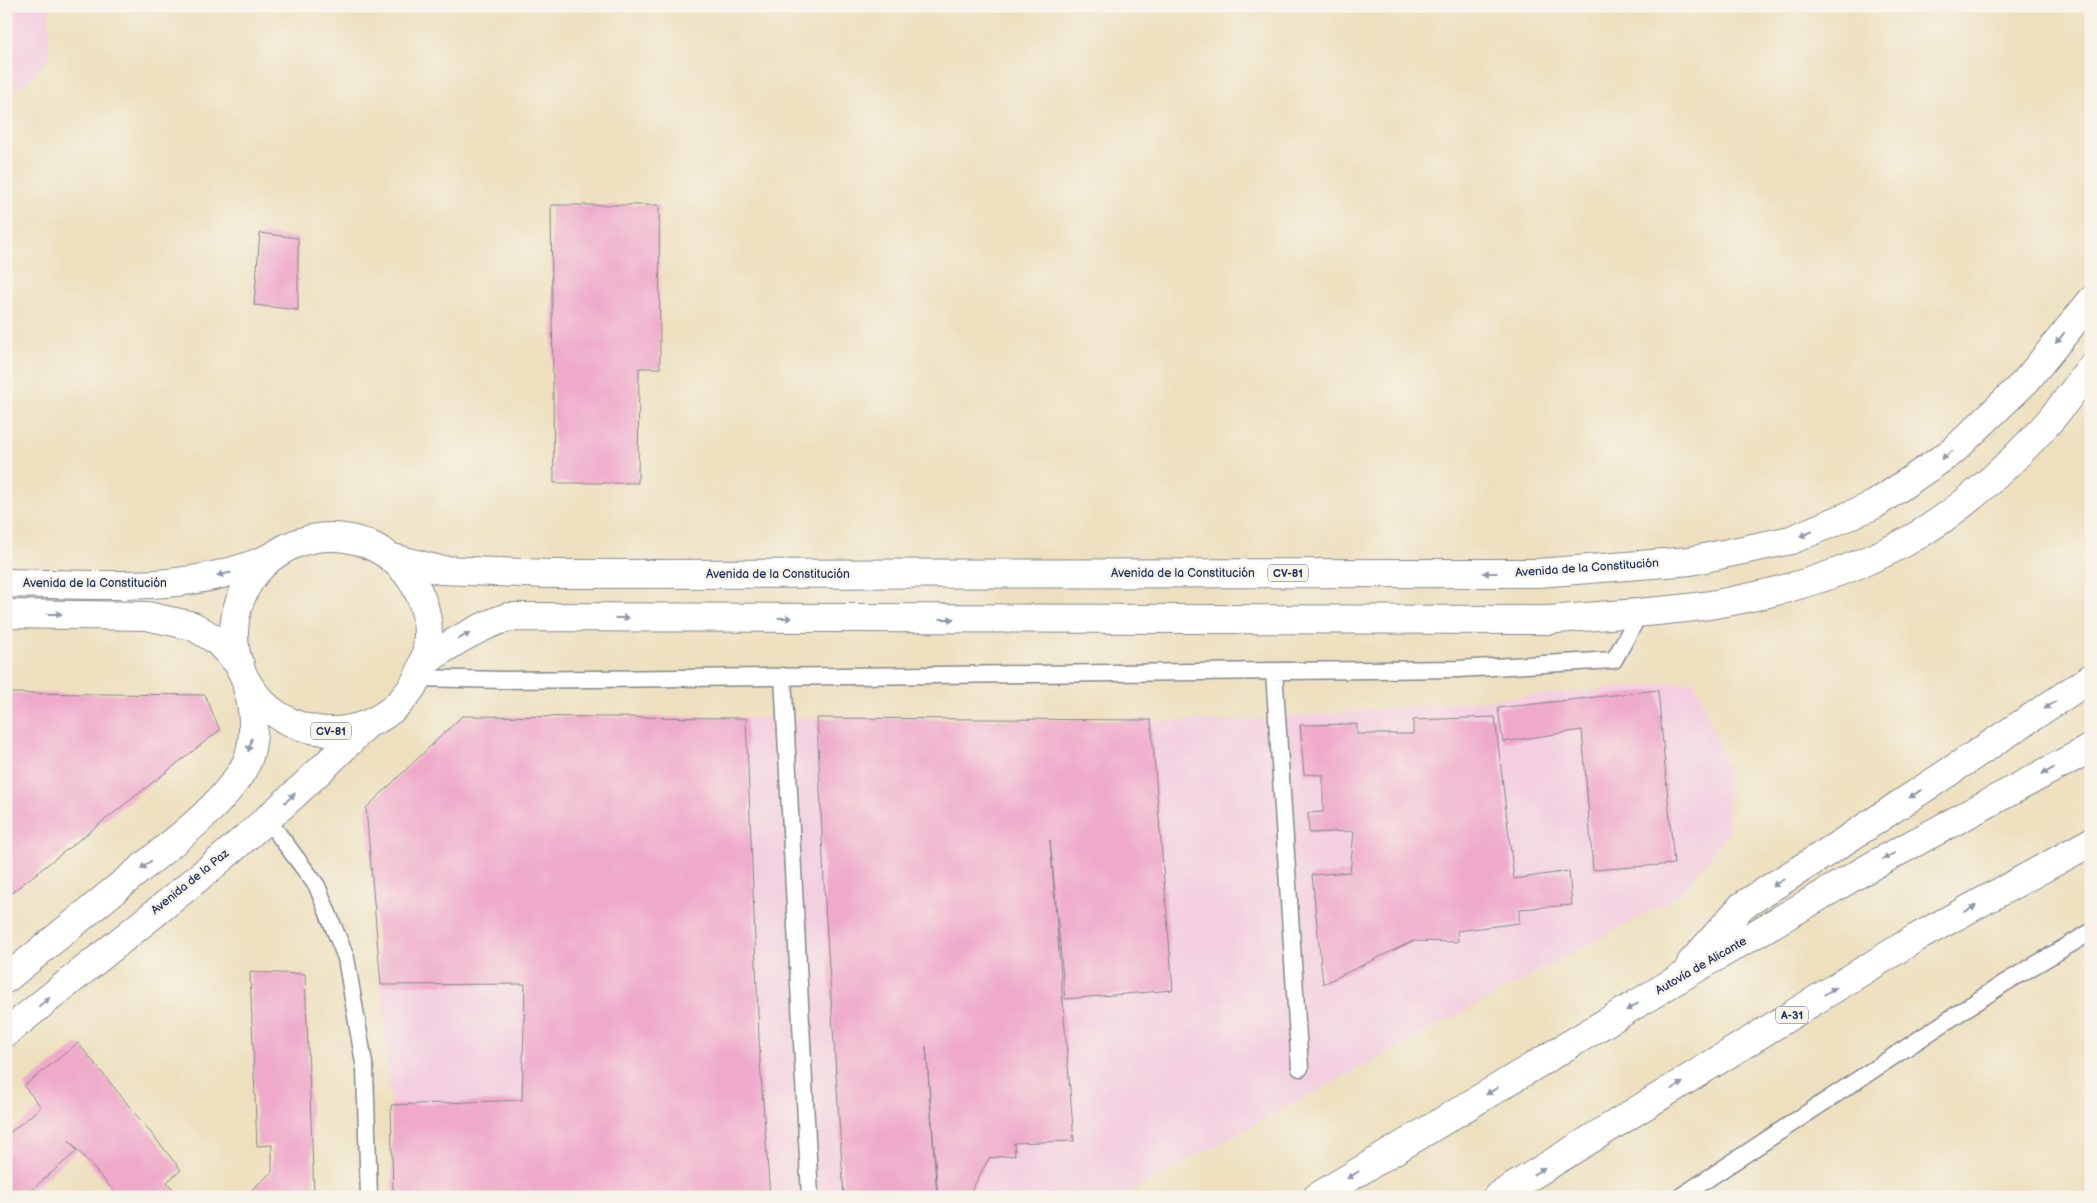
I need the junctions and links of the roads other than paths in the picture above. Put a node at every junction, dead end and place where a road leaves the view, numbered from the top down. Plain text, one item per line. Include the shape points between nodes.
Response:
1 (2091, 300) edge
2 (2091, 368) edge
3 (269, 558) junction
4 (393, 558) junction
5 (6, 583) edge
6 (1641, 611) junction
7 (6, 614) edge
8 (421, 670) junction
9 (1274, 670) junction
10 (242, 673) junction
11 (783, 676) junction
12 (2091, 678) edge
13 (367, 724) junction
14 (2091, 748) edge
15 (267, 819) junction
16 (2091, 842) edge
17 (2091, 932) edge
18 (6, 979) edge
19 (1673, 982) junction
20 (6, 1033) edge
21 (1300, 1068) dead end
22 (369, 1197) edge
23 (810, 1197) edge
24 (1317, 1197) edge
25 (1497, 1197) edge
26 (1680, 1197) edge

1 -> 4 main road, Avenida de la Constitución / CV-81 via 2026,381 1952,451 1874,505 1791,540 1690,561 1528,573 551,574 440,570
2 - 6 main road, CV-81 via 2047,424 2006,466 1957,508 1904,543 1819,578 1766,594 1708,605
3 - 4 main road, CV-81 via 299,542 332,536 365,542
3 -> 5 main road, Avenida de la Constitución via 232,573 179,583
3 - 10 main road, CV-81 via 247,583 235,615 234,649
4 - 8 main road, CV-81 via 414,582 426,611 428,641
8 -> 6 main road, CV-81 via 446,646 470,632 508,617 1548,620
6 - 9 lane via 1614,660 1458,669
7 -> 10 main road via 147,616 193,626 216,640
8 - 11 lane via 503,680
8 - 13 main road, CV-81 via 406,698 382,718
9 - 11 lane
9 - 21 lane
10 - 13 main road, CV-81 via 266,707 294,725 324,732 354,730
10 -> 18 main road, CV-81 via 252,703 254,724 243,770 203,817
11 - 23 lane
12 -> 19 main road via 1742,906
15 -> 13 main road, Avenida de la Paz / CV-81 via 331,762
14 -> 19 main road, Autovía de Alicante via 1878,863
20 -> 15 main road, Avenida de la Paz / CV-81
15 - 22 lane via 317,886 346,958 365,1069
25 -> 16 main road, A-31 via 1916,938
17 - 26 lane via 2003,984
19 -> 24 main road, Autovía de Alicante

